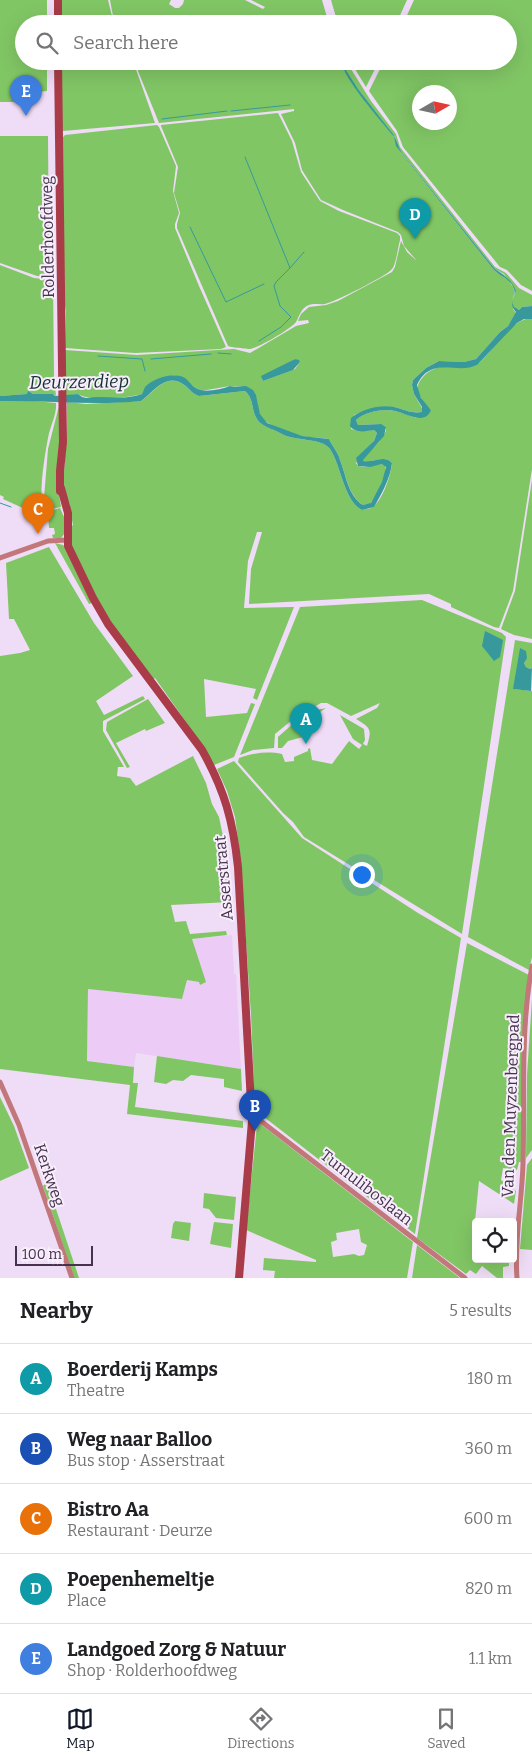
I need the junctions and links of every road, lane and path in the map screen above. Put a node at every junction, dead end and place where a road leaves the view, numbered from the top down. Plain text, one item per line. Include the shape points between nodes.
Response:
1 (58, 0) edge
2 (58, 15) edge
3 (58, 70) edge
4 (63, 409) joint
5 (67, 540) junction
6 (0, 558) edge
7 (532, 966) edge
8 (0, 1082) edge
9 (252, 1120) junction
10 (72, 1278) edge
11 (239, 1278) edge
12 (464, 1278) edge
13 (517, 1278) edge

1 - 2 main road
3 - 4 main road, Rolderhoofdweg
4 - 5 main road, Asserstraat via 60,488 68,523
5 - 6 street via 48,541
5 - 9 main road, Asserstraat via 92,598 108,624 202,750 229,812 238,867
7 - 13 street, Van den Muyzenbergpad via 526,1010
8 - 10 street, Kerkweg
9 - 11 main road, Asserstraat
9 - 12 street, Tumuliboslaan via 262,1122

